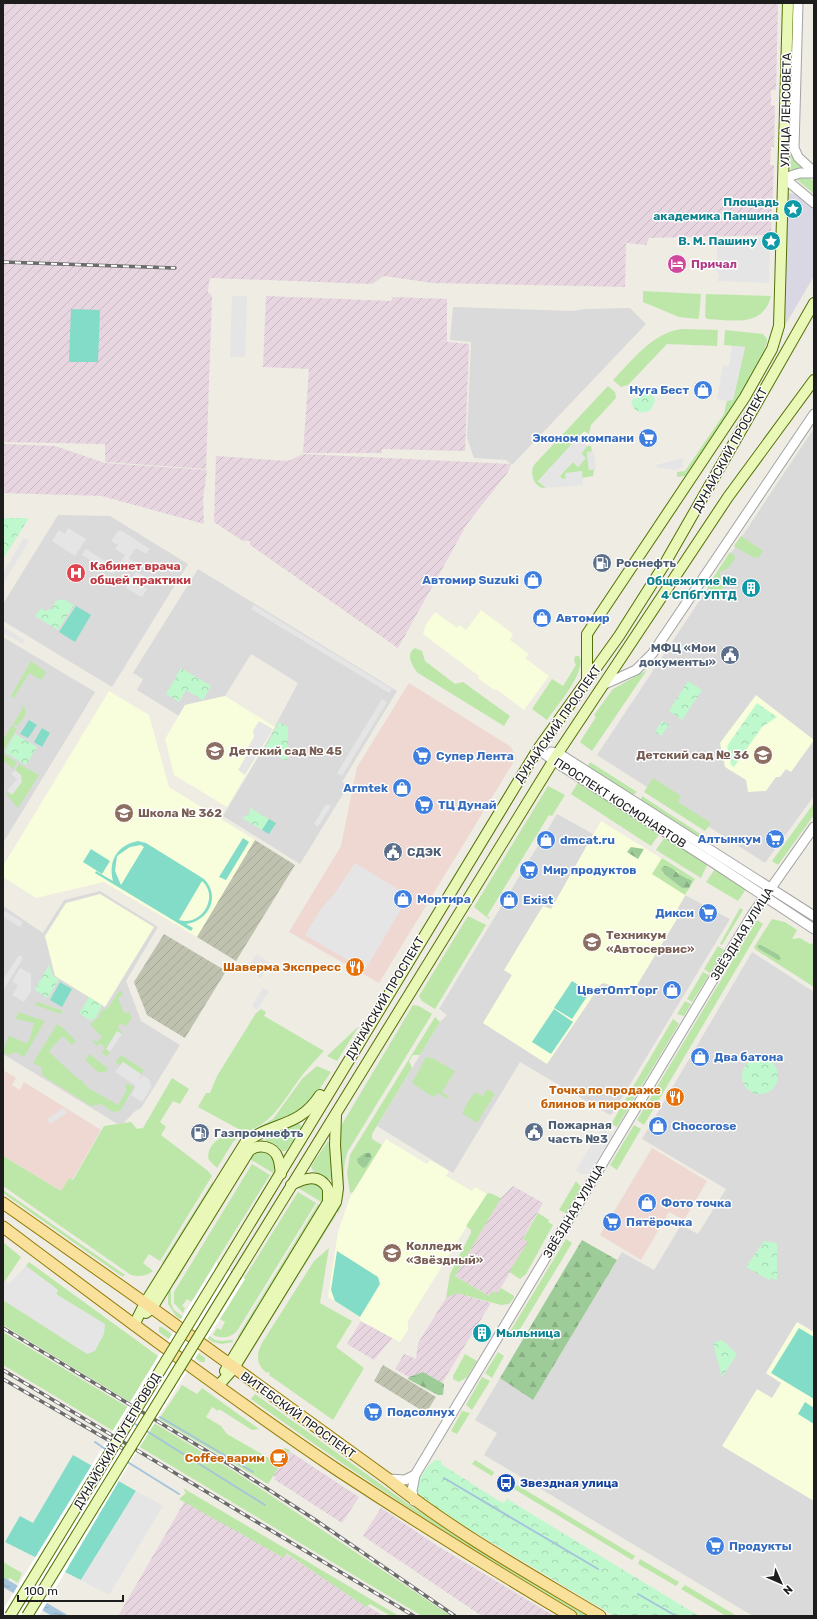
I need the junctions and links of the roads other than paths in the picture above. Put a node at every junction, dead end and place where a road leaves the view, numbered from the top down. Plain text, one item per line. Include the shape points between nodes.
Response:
1 (788, 3) edge
2 (798, 3) edge
3 (814, 172) edge
4 (784, 178) junction
5 (814, 203) edge
6 (814, 303) edge
7 (814, 380) edge
8 (814, 414) edge
9 (587, 680) junction
10 (604, 684) junction
11 (538, 749) junction
12 (556, 757) junction
13 (814, 827) edge
14 (767, 892) junction
15 (814, 916) edge
16 (814, 930) edge
17 (337, 1078) junction
18 (336, 1113) junction
19 (281, 1174) junction
20 (291, 1185) junction
21 (3, 1203) edge
22 (3, 1227) edge
23 (224, 1266) joint
24 (237, 1274) joint
25 (148, 1306) junction
26 (134, 1325) junction
27 (231, 1366) junction
28 (219, 1386) junction
29 (415, 1475) junction
30 (388, 1479) junction
31 (414, 1501) junction
32 (10, 1616) edge
33 (27, 1616) edge
34 (571, 1616) edge
35 (600, 1616) edge

1 - 4 main road, УЛИЦА ЛЕНСОВЕТА
2 - 3 street, УЛИЦА ЛЕНСОВЕТА via 794,148 798,157
3 - 4 street
4 - 5 street, УЛИЦА ЛЕНСОВЕТА
4 - 9 main road via 777,335 771,352 745,396 587,634
6 - 9 main road, ДУНАЙСКИЙ ПРОСПЕКТ via 664,565 619,636
7 - 10 main road, ДУНАЙСКИЙ ПРОСПЕКТ via 728,497
8 - 10 street via 652,654 636,670
9 - 11 main road, ДУНАЙСКИЙ ПРОСПЕКТ
10 - 12 main road, ДУНАЙСКИЙ ПРОСПЕКТ
11 - 12 street, ПРОСПЕКТ КОСМОНАВТОВ
11 - 17 main road, ДУНАЙСКИЙ ПРОСПЕКТ
12 - 14 street, ПРОСПЕКТ КОСМОНАВТОВ
12 - 18 main road, ДУНАЙСКИЙ ПРОСПЕКТ
13 - 14 street, ЗВЁЗДНАЯ УЛИЦА
14 - 15 street, ПРОСПЕКТ КОСМОНАВТОВ
14 - 16 street, ПРОСПЕКТ КОСМОНАВТОВ
14 - 29 street, ЗВЁЗДНАЯ УЛИЦА
17 - 19 main road, ДУНАЙСКИЙ ПРОСПЕКТ
17 - 25 main road via 324,1088 304,1114 245,1143
18 - 20 main road, ДУНАЙСКИЙ ПРОСПЕКТ
18 - 27 main road via 336,1202
19 - 23 main road, ДУНАЙСКИЙ ПРОСПЕКТ
19 - 25 main road via 278,1158 273,1150 261,1146 249,1151
20 - 24 main road, ДУНАЙСКИЙ ПРОСПЕКТ
20 - 27 main road via 307,1178 318,1179 328,1189 328,1202
21 - 25 main road, ВИТЕБСКИЙ ПРОСПЕКТ
22 - 26 main road, ВИТЕБСКИЙ ПРОСПЕКТ
23 - 32 main road, ДУНАЙСКИЙ ПУТЕПРОВОД, bridge
24 - 33 main road, ДУНАЙСКИЙ ПУТЕПРОВОД, bridge
25 - 26 main road
25 - 27 main road, ВИТЕБСКИЙ ПРОСПЕКТ
26 - 28 main road, ВИТЕБСКИЙ ПРОСПЕКТ
27 - 28 main road
27 - 30 main road, ВИТЕБСКИЙ ПРОСПЕКТ
28 - 34 main road, ВИТЕБСКИЙ ПРОСПЕКТ via 394,1507
29 - 30 street via 405,1480
29 - 31 street via 412,1491
30 - 31 main road, ВИТЕБСКИЙ ПРОСПЕКТ
31 - 35 main road, ВИТЕБСКИЙ ПРОСПЕКТ

